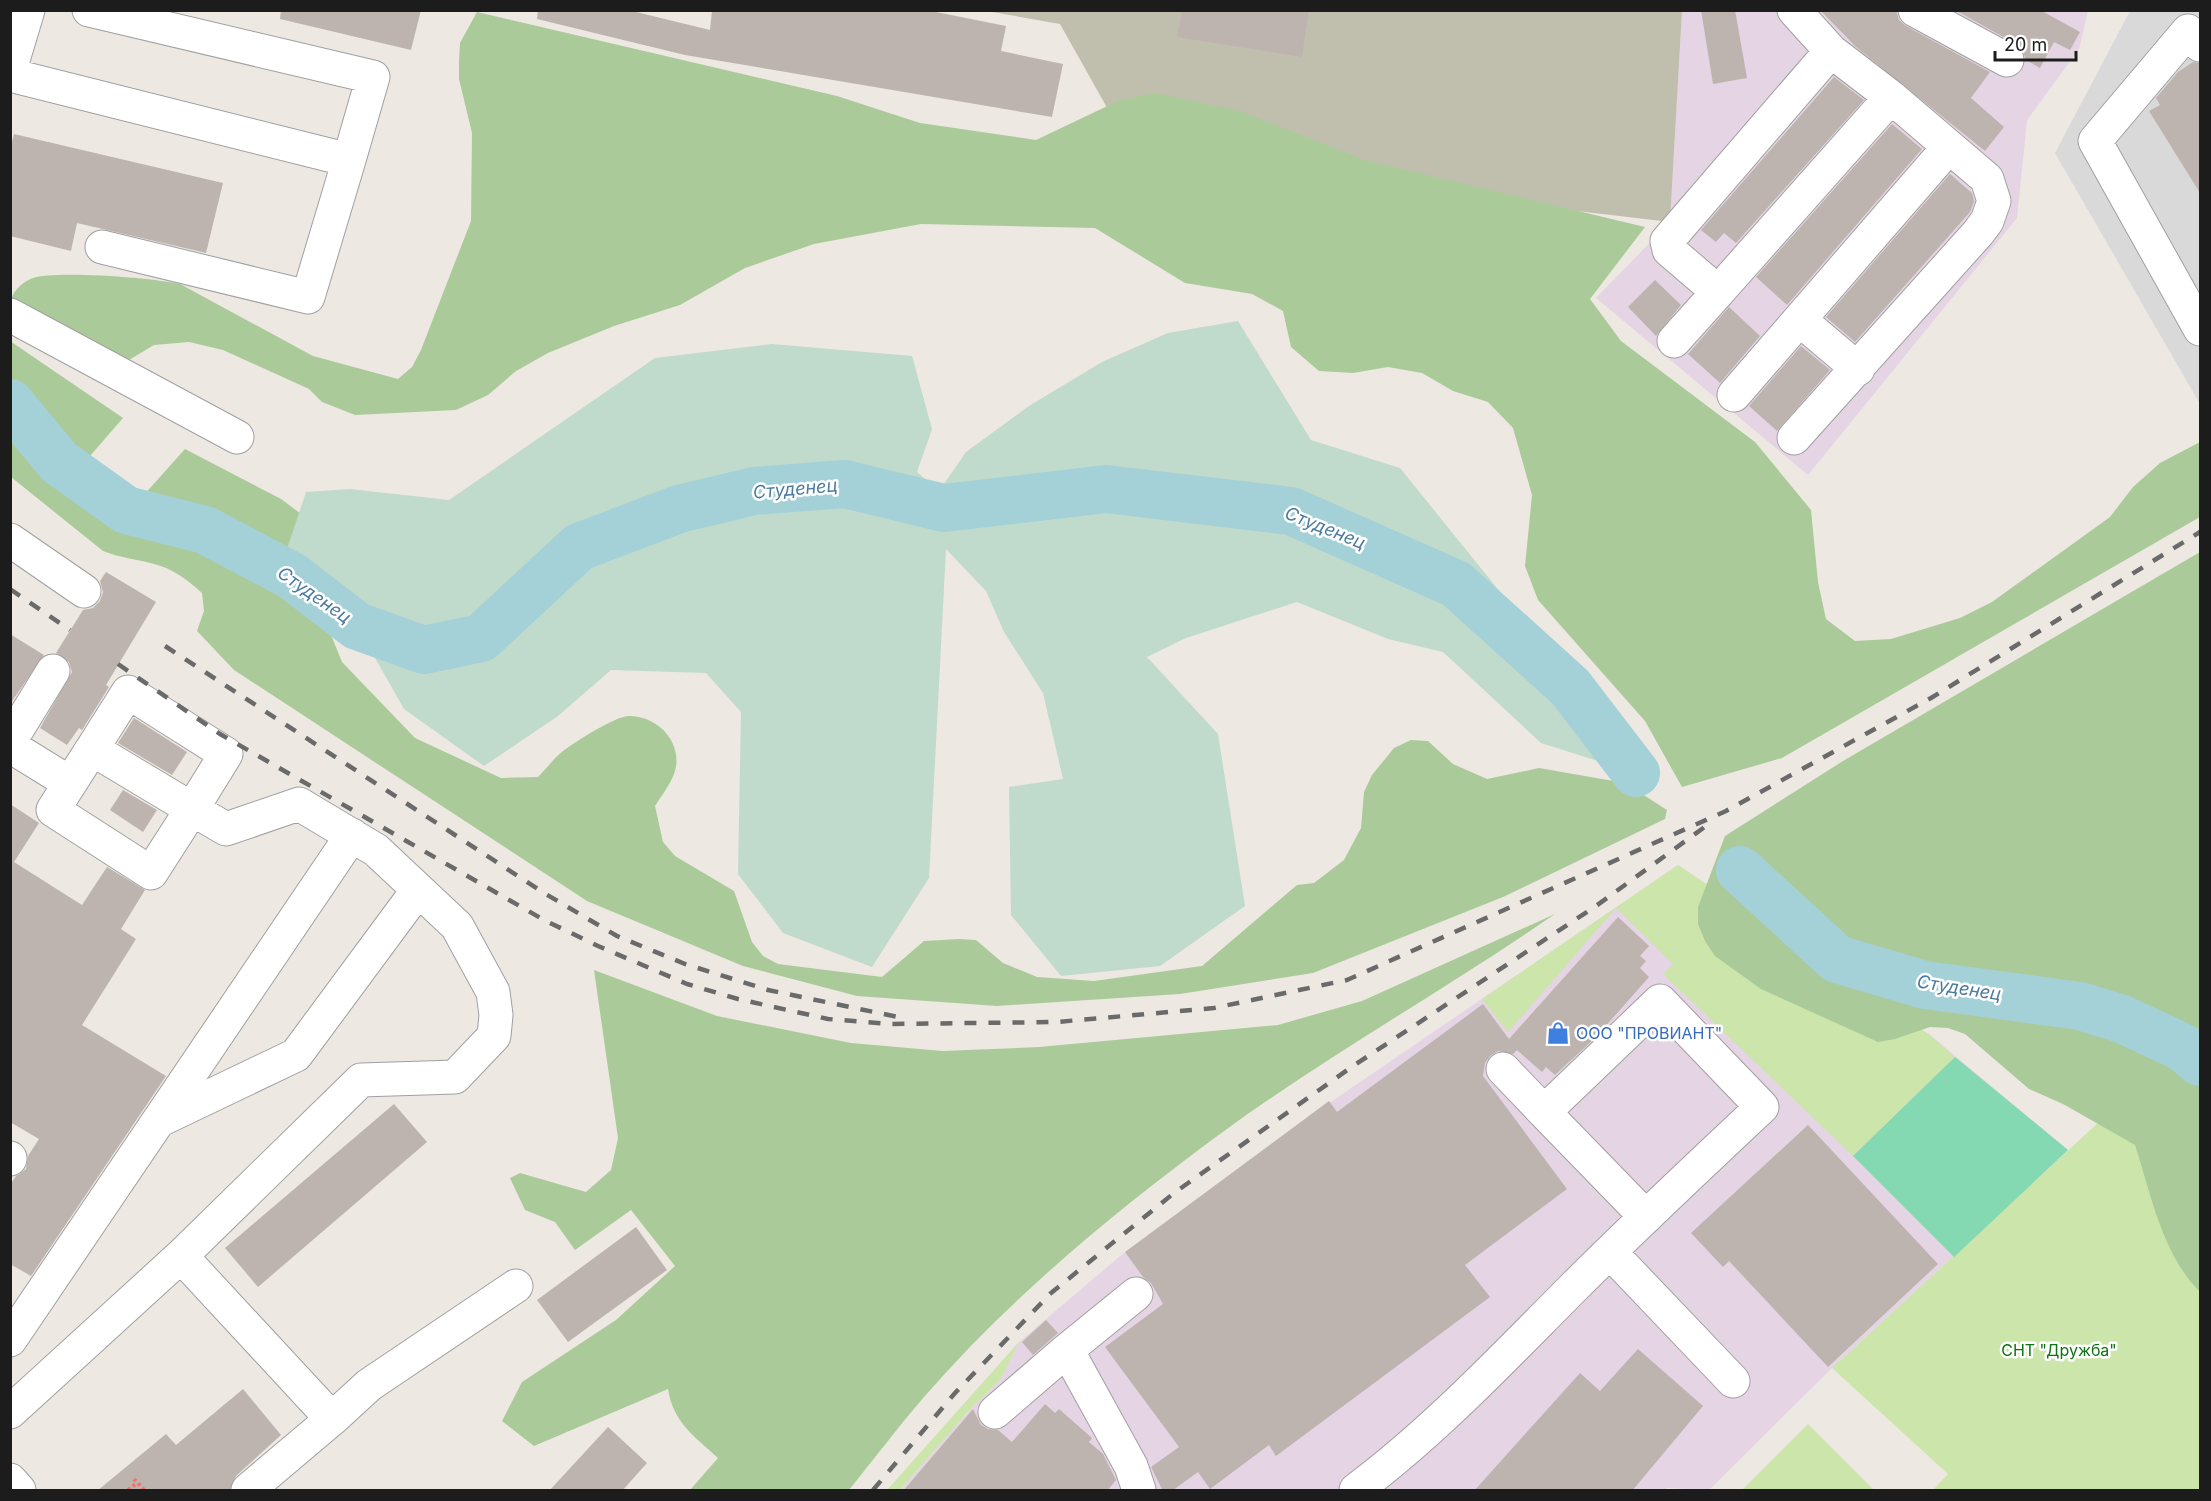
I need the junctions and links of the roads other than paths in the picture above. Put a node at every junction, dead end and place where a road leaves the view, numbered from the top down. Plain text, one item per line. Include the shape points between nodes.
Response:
1 (28, 10) edge
2 (89, 10) edge
3 (1794, 10) edge
4 (1915, 10) edge
5 (2200, 45) edge
6 (1831, 51) junction
7 (2007, 60) dead end
8 (10, 70) edge
9 (10, 75) edge
10 (1891, 97) junction
11 (1948, 148) junction
12 (349, 160) junction
13 (102, 247) dead end
14 (1718, 292) junction
15 (10, 315) edge
16 (1800, 320) junction
17 (2200, 328) edge
18 (1674, 341) dead end
19 (1858, 369) junction
20 (1734, 395) dead end
21 (237, 437) dead end
22 (1794, 438) dead end
23 (10, 540) edge
24 (84, 591) dead end
25 (53, 671) dead end
26 (10, 741) edge
27 (10, 746) edge
28 (92, 749) junction
29 (70, 783) junction
30 (192, 809) junction
31 (352, 835) junction
32 (418, 890) junction
33 (1503, 1069) dead end
34 (1544, 1112) junction
35 (159, 1121) junction
36 (1646, 1217) junction
37 (1610, 1252) junction
38 (181, 1256) junction
39 (516, 1286) dead end
40 (1136, 1294) dead end
41 (10, 1340) edge
42 (1067, 1350) junction
43 (1734, 1381) dead end
44 (10, 1412) edge
45 (995, 1412) dead end
46 (332, 1419) junction
47 (10, 1480) edge
48 (20, 1491) edge
49 (248, 1491) edge
50 (1139, 1491) edge
51 (1356, 1491) edge

1 - 8 street
2 - 12 street via 373,77
3 - 6 street
4 - 7 street
5 - 17 street via 2188,31 2095,141
6 - 10 street
6 - 14 street via 1667,241 1669,250
9 - 12 street
10 - 11 street
10 - 14 street
11 - 16 street
11 - 19 street via 1987,179 1994,201 1987,221
12 - 13 street via 308,297
14 - 18 street
15 - 21 street
16 - 19 street
16 - 20 street
19 - 22 street
23 - 24 street
25 - 26 street
27 - 29 street
28 - 29 street
28 - 30 street
28 - 30 street via 128,692 226,754
29 - 30 street via 53,810 151,873
30 - 31 street via 226,829 299,804
31 - 32 street via 376,850
31 - 35 street
32 - 35 street via 296,1055
32 - 38 street via 457,926 493,992 495,1036 455,1077 361,1080
33 - 34 street
34 - 36 street
34 - 36 street via 1660,1001 1762,1107
35 - 41 street
36 - 37 street
37 - 43 street
37 - 51 street via 1450,1412
38 - 44 street
38 - 46 street
39 - 46 street via 369,1385
40 - 42 street
42 - 45 street
42 - 50 street via 1131,1466
46 - 49 street
47 - 48 street

